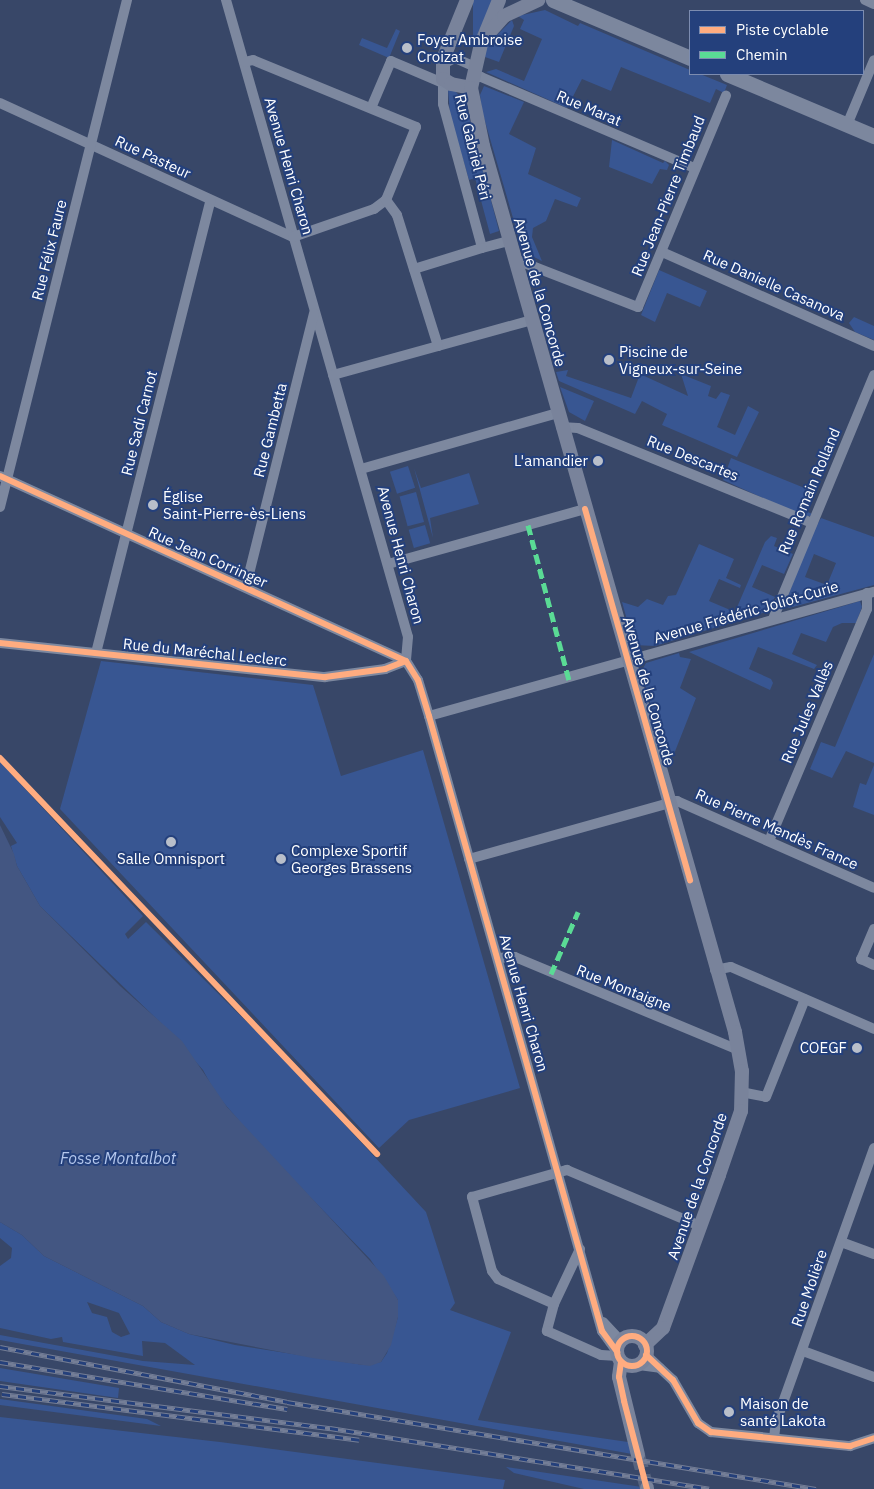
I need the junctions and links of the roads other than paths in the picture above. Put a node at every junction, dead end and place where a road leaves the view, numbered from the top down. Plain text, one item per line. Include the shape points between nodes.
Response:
1 (128, 0) edge
2 (226, 0) edge
3 (467, 0) edge
4 (498, 0) edge
5 (539, 0) edge
6 (553, 0) edge
7 (865, 0) edge
8 (874, 4) edge
9 (481, 44) junction
10 (689, 58) edge
11 (874, 60) edge
12 (244, 62) junction
13 (443, 64) junction
14 (730, 75) edge
15 (473, 78) junction
16 (443, 81) junction
17 (726, 96) dead end
18 (0, 103) edge
19 (371, 108) junction
20 (847, 124) junction
21 (874, 136) edge
22 (90, 144) junction
23 (694, 168) junction
24 (211, 200) junction
25 (386, 200) junction
26 (293, 237) junction
27 (509, 241) junction
28 (482, 248) junction
29 (662, 252) junction
30 (514, 259) junction
31 (414, 269) junction
32 (314, 310) junction
33 (532, 320) junction
34 (438, 346) junction
35 (874, 346) edge
36 (333, 375) junction
37 (874, 375) edge
38 (558, 413) junction
39 (561, 428) junction
40 (361, 469) junction
41 (4, 478) edge
42 (0, 507) edge
43 (585, 509) junction
44 (812, 523) junction
45 (126, 535) junction
46 (388, 564) junction
47 (246, 586) junction
48 (871, 592) edge
49 (773, 619) junction
50 (0, 643) edge
51 (96, 653) junction
52 (406, 661) junction
53 (630, 662) junction
54 (429, 716) junction
55 (668, 803) junction
56 (769, 841) junction
57 (469, 859) junction
58 (874, 888) edge
59 (874, 929) edge
60 (498, 958) junction
61 (874, 965) edge
62 (715, 970) junction
63 (805, 1000) junction
64 (874, 1030) edge
65 (738, 1050) junction
66 (741, 1092) junction
67 (874, 1148) edge
68 (558, 1172) junction
69 (700, 1226) junction
70 (840, 1242) junction
71 (580, 1249) junction
72 (874, 1254) edge
73 (554, 1304) junction
74 (803, 1351) junction
75 (619, 1353) junction
76 (643, 1355) junction
77 (874, 1377) edge
78 (774, 1438) junction
79 (874, 1438) edge
80 (638, 1455) tunnel mouth

1 - 22 street, Rue Félix Faure
2 - 12 street, Avenue Henri Charon
3 - 13 street, Rue Gabriel Péri
4 - 9 street, Avenue de la Concorde
5 - 9 street, Avenue de la Concorde via 504,16
6 - 10 main road
7 - 8 street
9 - 15 street, Avenue de la Concorde
11 - 20 street
12 - 19 street via 252,60
12 - 26 street, Avenue Henri Charon
13 - 15 street, Rue Marat via 455,58
13 - 16 street, Rue Gabriel Péri
14 - 20 main road
15 - 16 street via 452,84
15 - 23 street, Rue Marat via 481,77
15 - 27 street, Avenue de la Concorde
16 - 19 street via 391,61
16 - 28 street, Rue Gabriel Péri via 443,104
17 - 23 street, Rue Jean-Pierre Timbaud
18 - 22 street, Rue Pasteur
19 - 25 street via 416,127
20 - 21 main road
22 - 24 street, Rue Pasteur
22 - 41 street, Rue Félix Faure
23 - 29 street, Rue Jean-Pierre Timbaud
24 - 26 street, Rue Pasteur
24 - 45 street, Rue Sadi Carnot
25 - 26 street via 374,209
25 - 31 street via 397,214
26 - 32 street, Avenue Henri Charon
27 - 28 street
27 - 30 street, Avenue de la Concorde
28 - 31 street
29 - 30 street, Rue Jean-Pierre Timbaud via 638,307
29 - 35 street, Rue Danielle Casanova
30 - 33 street, Avenue de la Concorde
31 - 34 street
32 - 36 street, Avenue Henri Charon
32 - 47 street, Rue Gambetta
33 - 34 street
33 - 38 street, Avenue de la Concorde
34 - 36 street
36 - 40 street, Avenue Henri Charon
37 - 44 street, Rue Romain Rolland
38 - 39 street, Avenue de la Concorde
38 - 40 street
39 - 43 street, Avenue de la Concorde
39 - 44 street, Rue Descartes via 578,428
40 - 46 street, Avenue Henri Charon
41 - 42 street, Rue Félix Faure
41 - 45 street, Rue Jean Corringer
43 - 46 street
43 - 53 street, Avenue de la Concorde
44 - 49 street, Rue Romain Rolland
45 - 47 street, Rue Jean Corringer
45 - 51 street, Rue Sadi Carnot
46 - 52 street, Avenue Henri Charon via 408,637
47 - 52 street, Rue Jean Corringer
48 - 49 street, Avenue Frédéric Joliot-Curie
48 - 56 street, Rue Jules Vallès via 867,609
49 - 53 street, Avenue Frédéric Joliot-Curie
50 - 51 street, Rue du Maréchal Leclerc
51 - 52 street, Rue du Maréchal Leclerc via 325,677 385,669
52 - 54 street, Avenue Henri Charon via 418,680
53 - 54 street, Avenue Frédéric Joliot-Curie
53 - 55 street, Avenue de la Concorde
54 - 57 street, Avenue Henri Charon
55 - 56 street, Rue Pierre Mendès France via 677,801
55 - 57 street
55 - 62 street, Avenue de la Concorde
56 - 58 street, Rue Pierre Mendès France
57 - 60 street, Avenue Henri Charon
59 - 61 street via 861,959
60 - 65 street, Rue Montaigne via 515,958
60 - 68 street, Avenue Henri Charon
62 - 63 street via 731,967
62 - 65 street, Avenue de la Concorde
63 - 64 street
63 - 66 street via 766,1096
65 - 66 street, Avenue de la Concorde
66 - 69 street, Avenue de la Concorde via 741,1111
67 - 70 street, Rue Molière
68 - 69 street via 574,1172
68 - 71 street, Avenue Henri Charon
68 - 73 street via 472,1197 492,1271 498,1280
69 - 76 street, Avenue de la Concorde via 663,1328
70 - 72 street
70 - 74 street, Rue Molière
71 - 73 street
71 - 75 street, Avenue Henri Charon via 600,1318
73 - 75 street via 547,1331 601,1355
74 - 77 street
74 - 78 street, Rue Molière
75 - 76 street via 629,1366
75 - 76 street via 632,1336
75 - 80 street via 619,1377
76 - 78 street via 673,1380 705,1430
78 - 79 street via 850,1446

